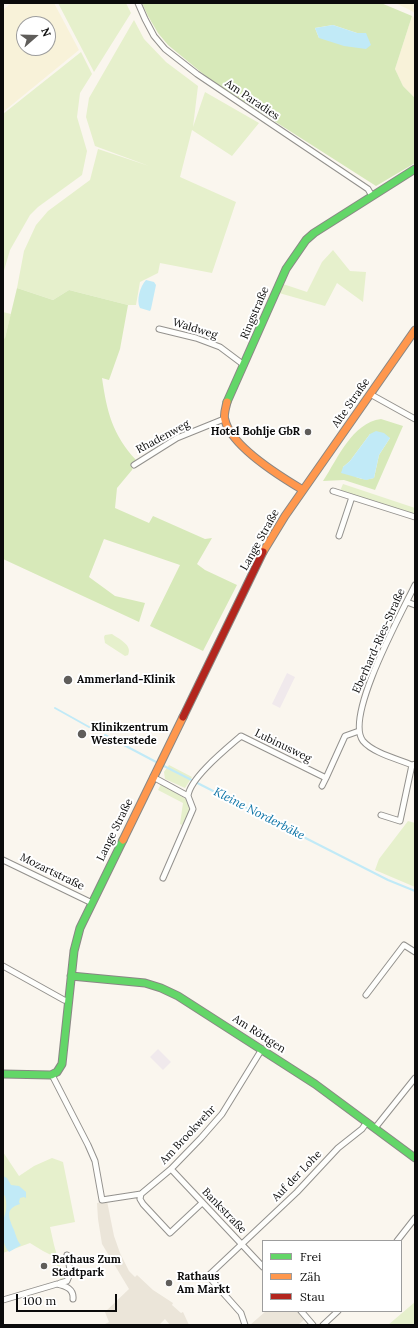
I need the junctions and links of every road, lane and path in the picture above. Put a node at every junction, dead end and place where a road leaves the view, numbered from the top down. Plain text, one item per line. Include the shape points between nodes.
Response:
1 (138, 3) edge
2 (415, 169) edge
3 (372, 196) junction
4 (159, 328) dead end
5 (415, 330) edge
6 (244, 365) junction
7 (370, 394) junction
8 (224, 419) junction
9 (415, 419) edge
10 (134, 465) dead end
11 (304, 489) junction
12 (333, 491) dead end
13 (352, 497) junction
14 (415, 517) edge
15 (339, 536) dead end
16 (415, 585) edge
17 (407, 602) junction
18 (415, 606) edge
19 (359, 731) junction
20 (414, 764) edge
21 (154, 775) junction
22 (326, 778) junction
23 (322, 786) dead end
24 (188, 796) junction
25 (381, 815) dead end
26 (3, 860) edge
27 (163, 878) dead end
28 (92, 902) junction
29 (415, 952) edge
30 (3, 966) edge
31 (71, 976) junction
32 (366, 995) dead end
33 (69, 1001) junction
34 (262, 1049) junction
35 (3, 1074) edge
36 (52, 1075) junction
37 (415, 1078) edge
38 (367, 1122) junction
39 (375, 1128) junction
40 (415, 1158) edge
41 (171, 1169) junction
42 (141, 1194) junction
43 (202, 1203) junction
44 (415, 1218) edge
45 (398, 1240) edge
46 (242, 1244) junction
47 (67, 1255) dead end
48 (262, 1266) edge
49 (57, 1284) junction
50 (73, 1299) dead end
51 (3, 1300) edge
52 (302, 1312) edge
53 (337, 1312) edge
54 (245, 1325) edge
55 (312, 1325) edge
56 (323, 1325) edge

1 - 3 street, Am Paradies via 154,36 165,49 197,74 368,189
2 - 3 street, Ringstraße
3 - 6 street, Ringstraße via 306,240 286,269
4 - 6 street, Waldweg via 220,347
5 - 7 street, Alte Straße
6 - 8 street, Ringstraße via 228,399
7 - 9 street
7 - 11 street, Alte Straße
8 - 10 street, Rhadenweg via 177,438
8 - 11 street via 231,434 246,450
11 - 21 street, Lange Straße via 267,545
12 - 13 street
13 - 14 street
13 - 15 street
16 - 17 street, Eberhard-Ries-Straße
17 - 18 street
17 - 19 street, Eberhard-Ries-Straße via 365,694
19 - 20 street via 363,741 373,750
19 - 22 street via 345,736
20 - 25 street via 400,821
21 - 24 street
21 - 28 street, Lange Straße
22 - 23 street
22 - 24 street, Lubinusweg via 240,736 199,776 188,790
24 - 27 street via 193,809
26 - 28 street, Mozartstraße
28 - 31 street, Lange Straße via 78,934
29 - 32 street via 404,945
30 - 33 street
31 - 33 street, Lange Straße
31 - 34 street, Am Röttgen via 145,983 161,988
33 - 36 street, Lange Straße via 62,1064
34 - 38 street, Am Röttgen
34 - 41 street, Am Brookwehr via 222,1114
35 - 36 street
36 - 42 street via 95,1161 102,1200
37 - 39 street
38 - 39 street, Am Röttgen
38 - 46 street, Auf der Lohe
39 - 40 street, Am Röttgen
41 - 42 street, Am Brookwehr
41 - 43 street, Bankstraße
42 - 43 street via 140,1200 170,1233
43 - 46 street, Bankstraße
44 - 45 street
46 - 48 street, Bankstraße
46 - 54 street, Auf der Lohe via 208,1276 238,1309
47 - 49 street via 70,1276 67,1281
49 - 50 street via 71,1290
49 - 51 street
52 - 55 street
53 - 56 street

